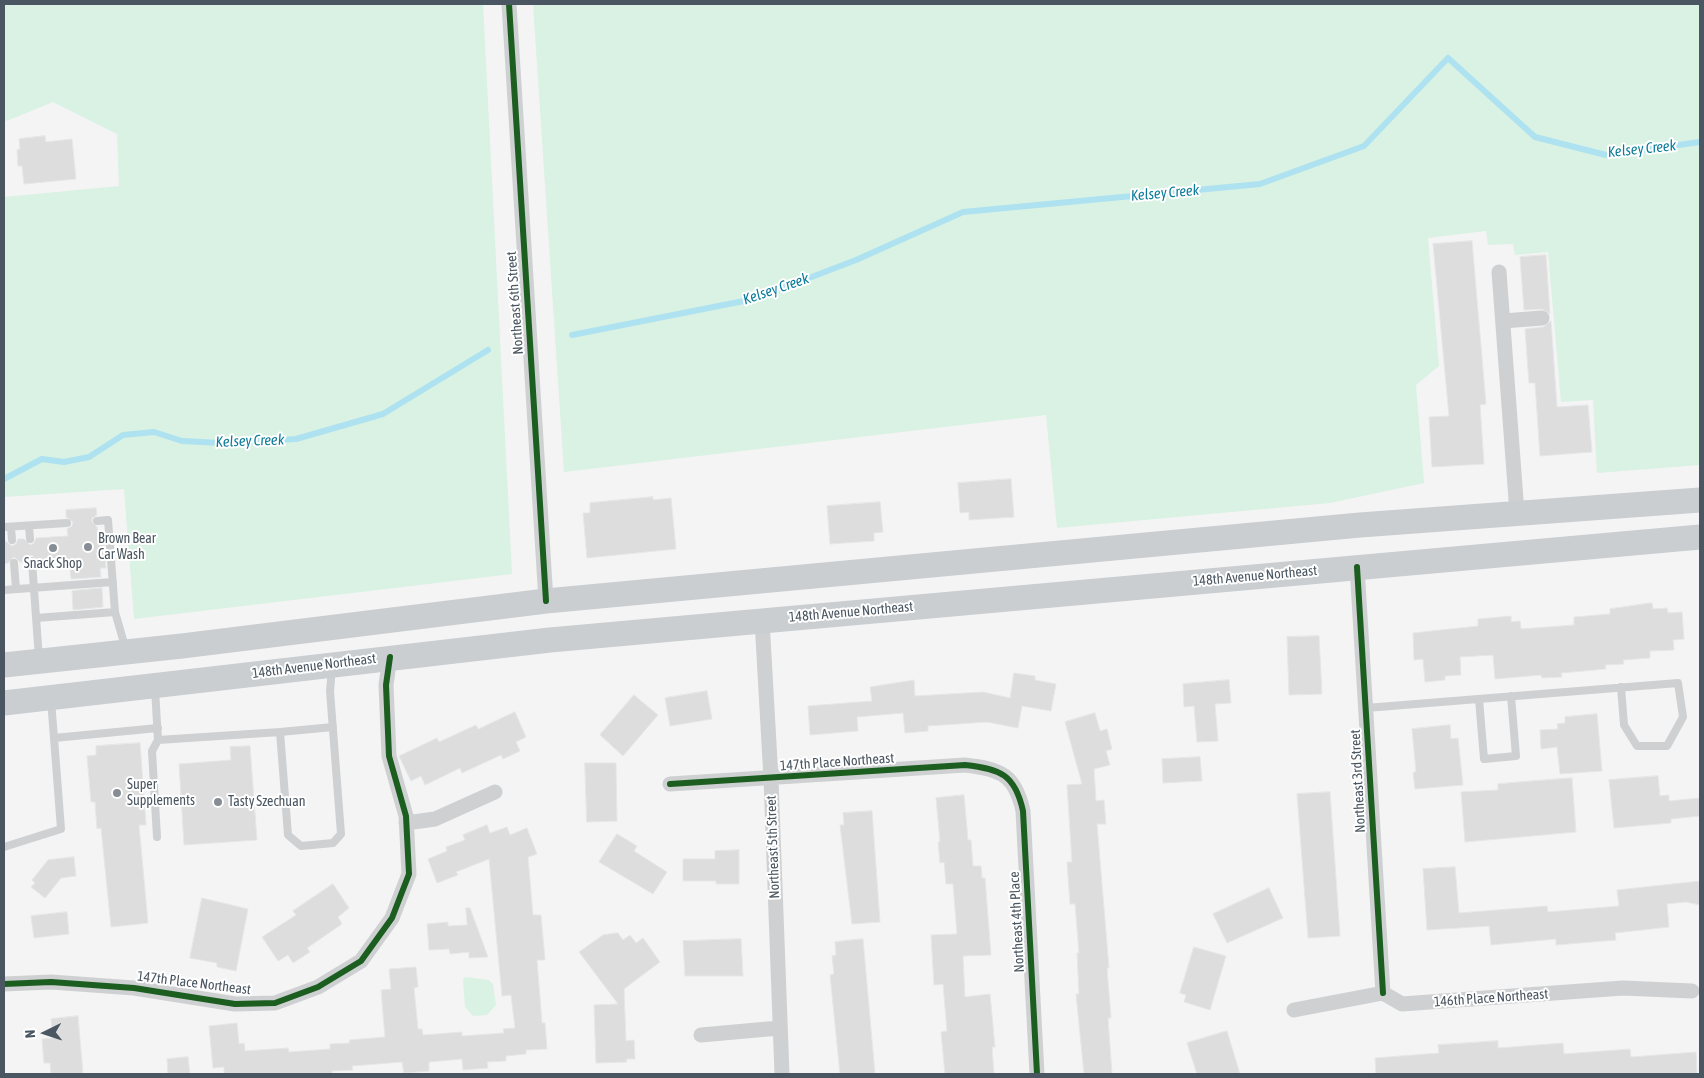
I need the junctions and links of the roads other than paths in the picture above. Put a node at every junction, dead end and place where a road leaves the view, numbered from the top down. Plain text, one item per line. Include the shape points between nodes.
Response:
1 (509, 4) edge
2 (1499, 272) dead end
3 (1542, 318) dead end
4 (1503, 321) junction
5 (1700, 500) edge
6 (1567, 510) junction
7 (1517, 514) junction
8 (97, 521) dead end
9 (67, 523) dead end
10 (29, 526) junction
11 (8, 527) edge
12 (1700, 537) edge
13 (30, 538) dead end
14 (12, 540) dead end
15 (1474, 556) junction
16 (32, 561) dead end
17 (14, 563) dead end
18 (1358, 567) junction
19 (113, 582) junction
20 (34, 588) junction
21 (16, 589) junction
22 (4, 590) edge
23 (546, 601) junction
24 (115, 612) junction
25 (412, 617) junction
26 (36, 618) junction
27 (762, 620) junction
28 (127, 652) junction
29 (390, 657) junction
30 (39, 662) junction
31 (333, 663) junction
32 (4, 665) edge
33 (155, 686) junction
34 (1621, 687) junction
35 (1511, 696) junction
36 (50, 698) junction
37 (1479, 699) junction
38 (4, 703) edge
39 (1366, 708) junction
40 (333, 727) junction
41 (158, 728) junction
42 (280, 732) junction
43 (54, 738) junction
44 (158, 740) junction
45 (1004, 775) joint
46 (771, 779) junction
47 (670, 784) dead end
48 (495, 792) dead end
49 (406, 823) junction
50 (157, 837) dead end
51 (4, 847) edge
52 (4, 984) edge
53 (1692, 990) dead end
54 (1383, 993) junction
55 (1294, 1010) dead end
56 (779, 1028) junction
57 (700, 1035) dead end
58 (782, 1074) edge
59 (1037, 1074) edge

1 - 23 street, Northeast 6th Street
2 - 4 street
3 - 4 street
4 - 7 street
5 - 6 main road
6 - 7 main road
6 - 15 main road via 1568,522 1564,531 1556,536
7 - 23 main road via 1360,525
8 - 19 lane via 108,520
9 - 10 lane
10 - 11 lane
10 - 13 lane
11 - 14 lane
12 - 15 main road, 148th Avenue Northeast
15 - 18 main road, 148th Avenue Northeast
16 - 20 lane
17 - 21 lane
18 - 27 main road, 148th Avenue Northeast
18 - 39 street, Northeast 3rd Street
19 - 20 lane
19 - 24 lane
20 - 21 lane
20 - 26 lane
21 - 22 lane
23 - 25 main road
24 - 26 lane
24 - 28 lane
25 - 28 main road
25 - 31 main road via 342,638 335,644
26 - 30 lane
27 - 29 main road, 148th Avenue Northeast
27 - 46 street, Northeast 5th Street
28 - 30 main road
29 - 31 main road, 148th Avenue Northeast
29 - 49 street via 386,685 389,756
30 - 32 main road
31 - 33 main road, 148th Avenue Northeast
31 - 40 lane via 330,691
33 - 36 main road, 148th Avenue Northeast
33 - 41 lane
34 - 34 lane via 1678,684 1682,717 1667,746 1637,746 1624,725
34 - 35 lane
35 - 37 lane
35 - 37 lane via 1516,756 1484,759
36 - 38 main road, 148th Avenue Northeast
36 - 43 lane
37 - 39 lane
39 - 54 street, Northeast 3rd Street
40 - 42 lane
40 - 42 lane via 341,834 333,843 301,846 288,835
41 - 43 lane
41 - 44 lane
42 - 44 lane
43 - 51 lane via 61,829
44 - 50 lane via 152,751
45 - 46 street, 147th Place Northeast via 989,768 965,765
45 - 59 street, Northeast 4th Place via 1019,791 1023,811
46 - 47 street, 147th Place Northeast
46 - 56 street, Northeast 5th Street
48 - 49 street via 435,819
49 - 52 street, 147th Place Northeast via 409,874 392,918 361,961 318,987 275,1003 235,1004 134,988 51,982
53 - 54 street, 146th Place Northeast via 1623,988 1402,1004
54 - 55 street
56 - 57 street
56 - 58 street, Northeast 5th Street

